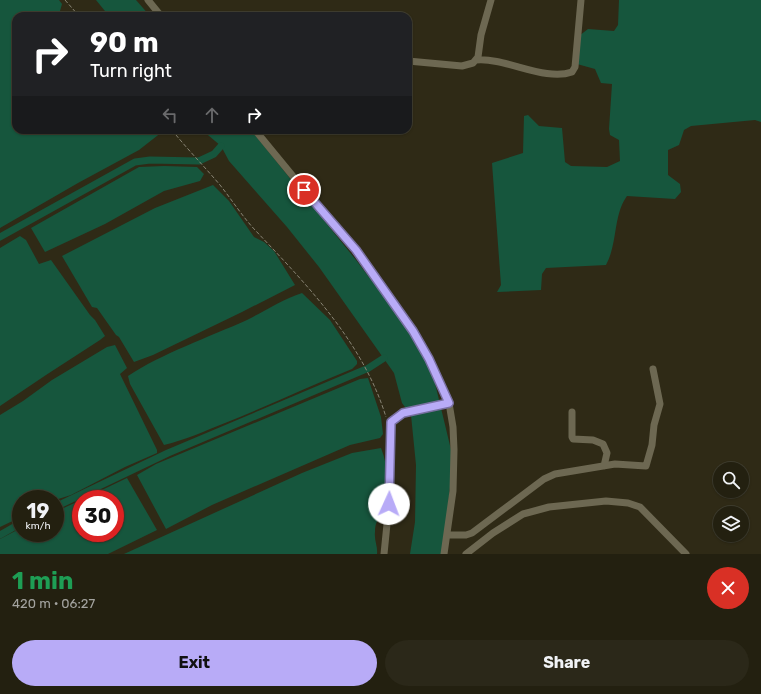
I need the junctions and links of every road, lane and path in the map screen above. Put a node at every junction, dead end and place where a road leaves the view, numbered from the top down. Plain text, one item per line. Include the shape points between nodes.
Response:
1 (65, 0) edge
2 (148, 0) edge
3 (491, 0) edge
4 (581, 0) edge
5 (76, 12) edge
6 (158, 12) edge
7 (476, 60) junction
8 (412, 61) edge
9 (175, 134) edge
10 (258, 134) edge
11 (653, 369) dead end
12 (449, 403) junction
13 (572, 412) dead end
14 (390, 428) junction
15 (604, 466) junction
16 (447, 535) junction
17 (384, 554) edge
18 (444, 554) edge
19 (466, 554) edge
20 (686, 554) edge

1 - 5 path
2 - 6 street
3 - 7 street
4 - 7 street via 575,67 572,72 550,73 489,60
7 - 8 street via 462,66
9 - 14 path via 242,214 302,279 347,338 366,370
10 - 12 street via 356,250 422,345
11 - 15 street via 660,404 647,465
12 - 14 street via 403,413 391,422
12 - 16 street via 454,457 453,491
13 - 15 street via 572,437 603,444 607,453
14 - 17 street via 389,504
15 - 16 street via 555,474 544,479 472,533
16 - 18 street
19 - 20 street via 523,514 549,507 606,501 640,507

